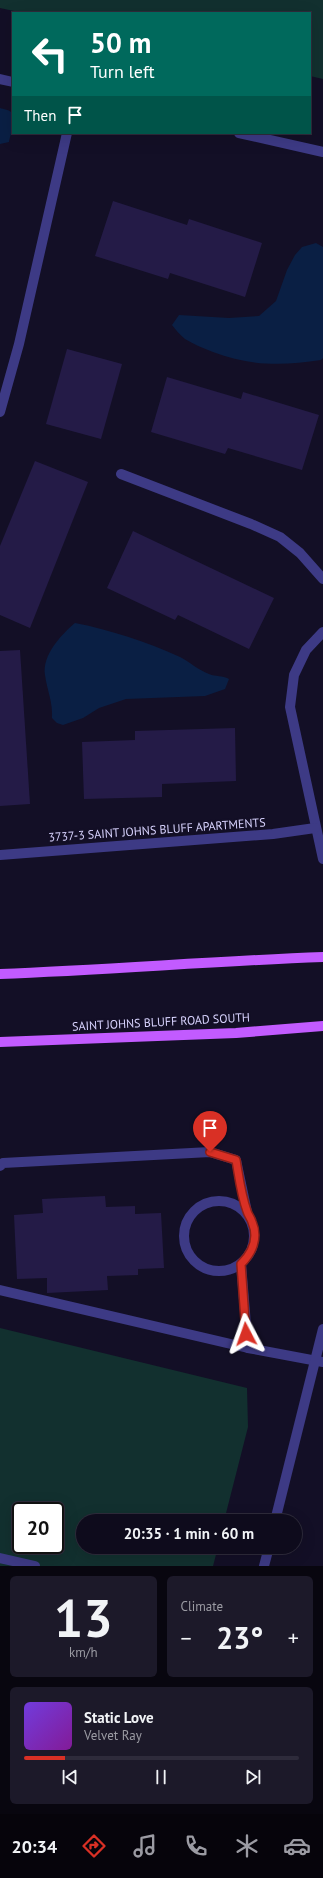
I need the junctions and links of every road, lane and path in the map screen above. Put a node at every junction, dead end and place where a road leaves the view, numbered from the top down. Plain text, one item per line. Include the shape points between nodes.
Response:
1 (0, 79) edge
2 (12, 82) edge
3 (68, 134) edge
4 (243, 134) edge
5 (323, 152) edge
6 (0, 412) edge
7 (121, 474) dead end
8 (323, 579) edge
9 (323, 632) edge
10 (315, 828) junction
11 (0, 855) edge
12 (323, 859) edge
13 (323, 957) edge
14 (0, 974) edge
15 (323, 1026) edge
16 (0, 1042) edge
17 (0, 1166) edge
18 (247, 1212) junction
19 (241, 1264) junction
20 (0, 1290) edge
21 (323, 1329) edge
22 (248, 1348) junction
23 (319, 1361) edge
24 (277, 1514) edge
25 (267, 1554) edge
26 (0, 1558) edge
27 (35, 1566) edge
28 (264, 1566) edge

1 - 2 street
3 - 6 street via 19,344
4 - 5 street
7 - 8 street via 251,524 280,538 300,552
9 - 10 street via 306,650 294,675 290,707
10 - 11 street, 3737-3 SAINT JOHNS BLUFF APARTMENTS via 273,834
10 - 12 street
13 - 14 main road
15 - 16 main road, SAINT JOHNS BLUFF ROAD SOUTH
17 - 18 street via 3,1163 210,1152 236,1160
18 - 19 street via 255,1234 254,1245 249,1256
18 - 19 street via 227,1201 205,1203 195,1209 184,1230 184,1242 196,1264 219,1271 231,1270
19 - 22 street
20 - 22 street
21 - 23 street
22 - 23 street
23 - 24 street
25 - 28 street
26 - 27 street

